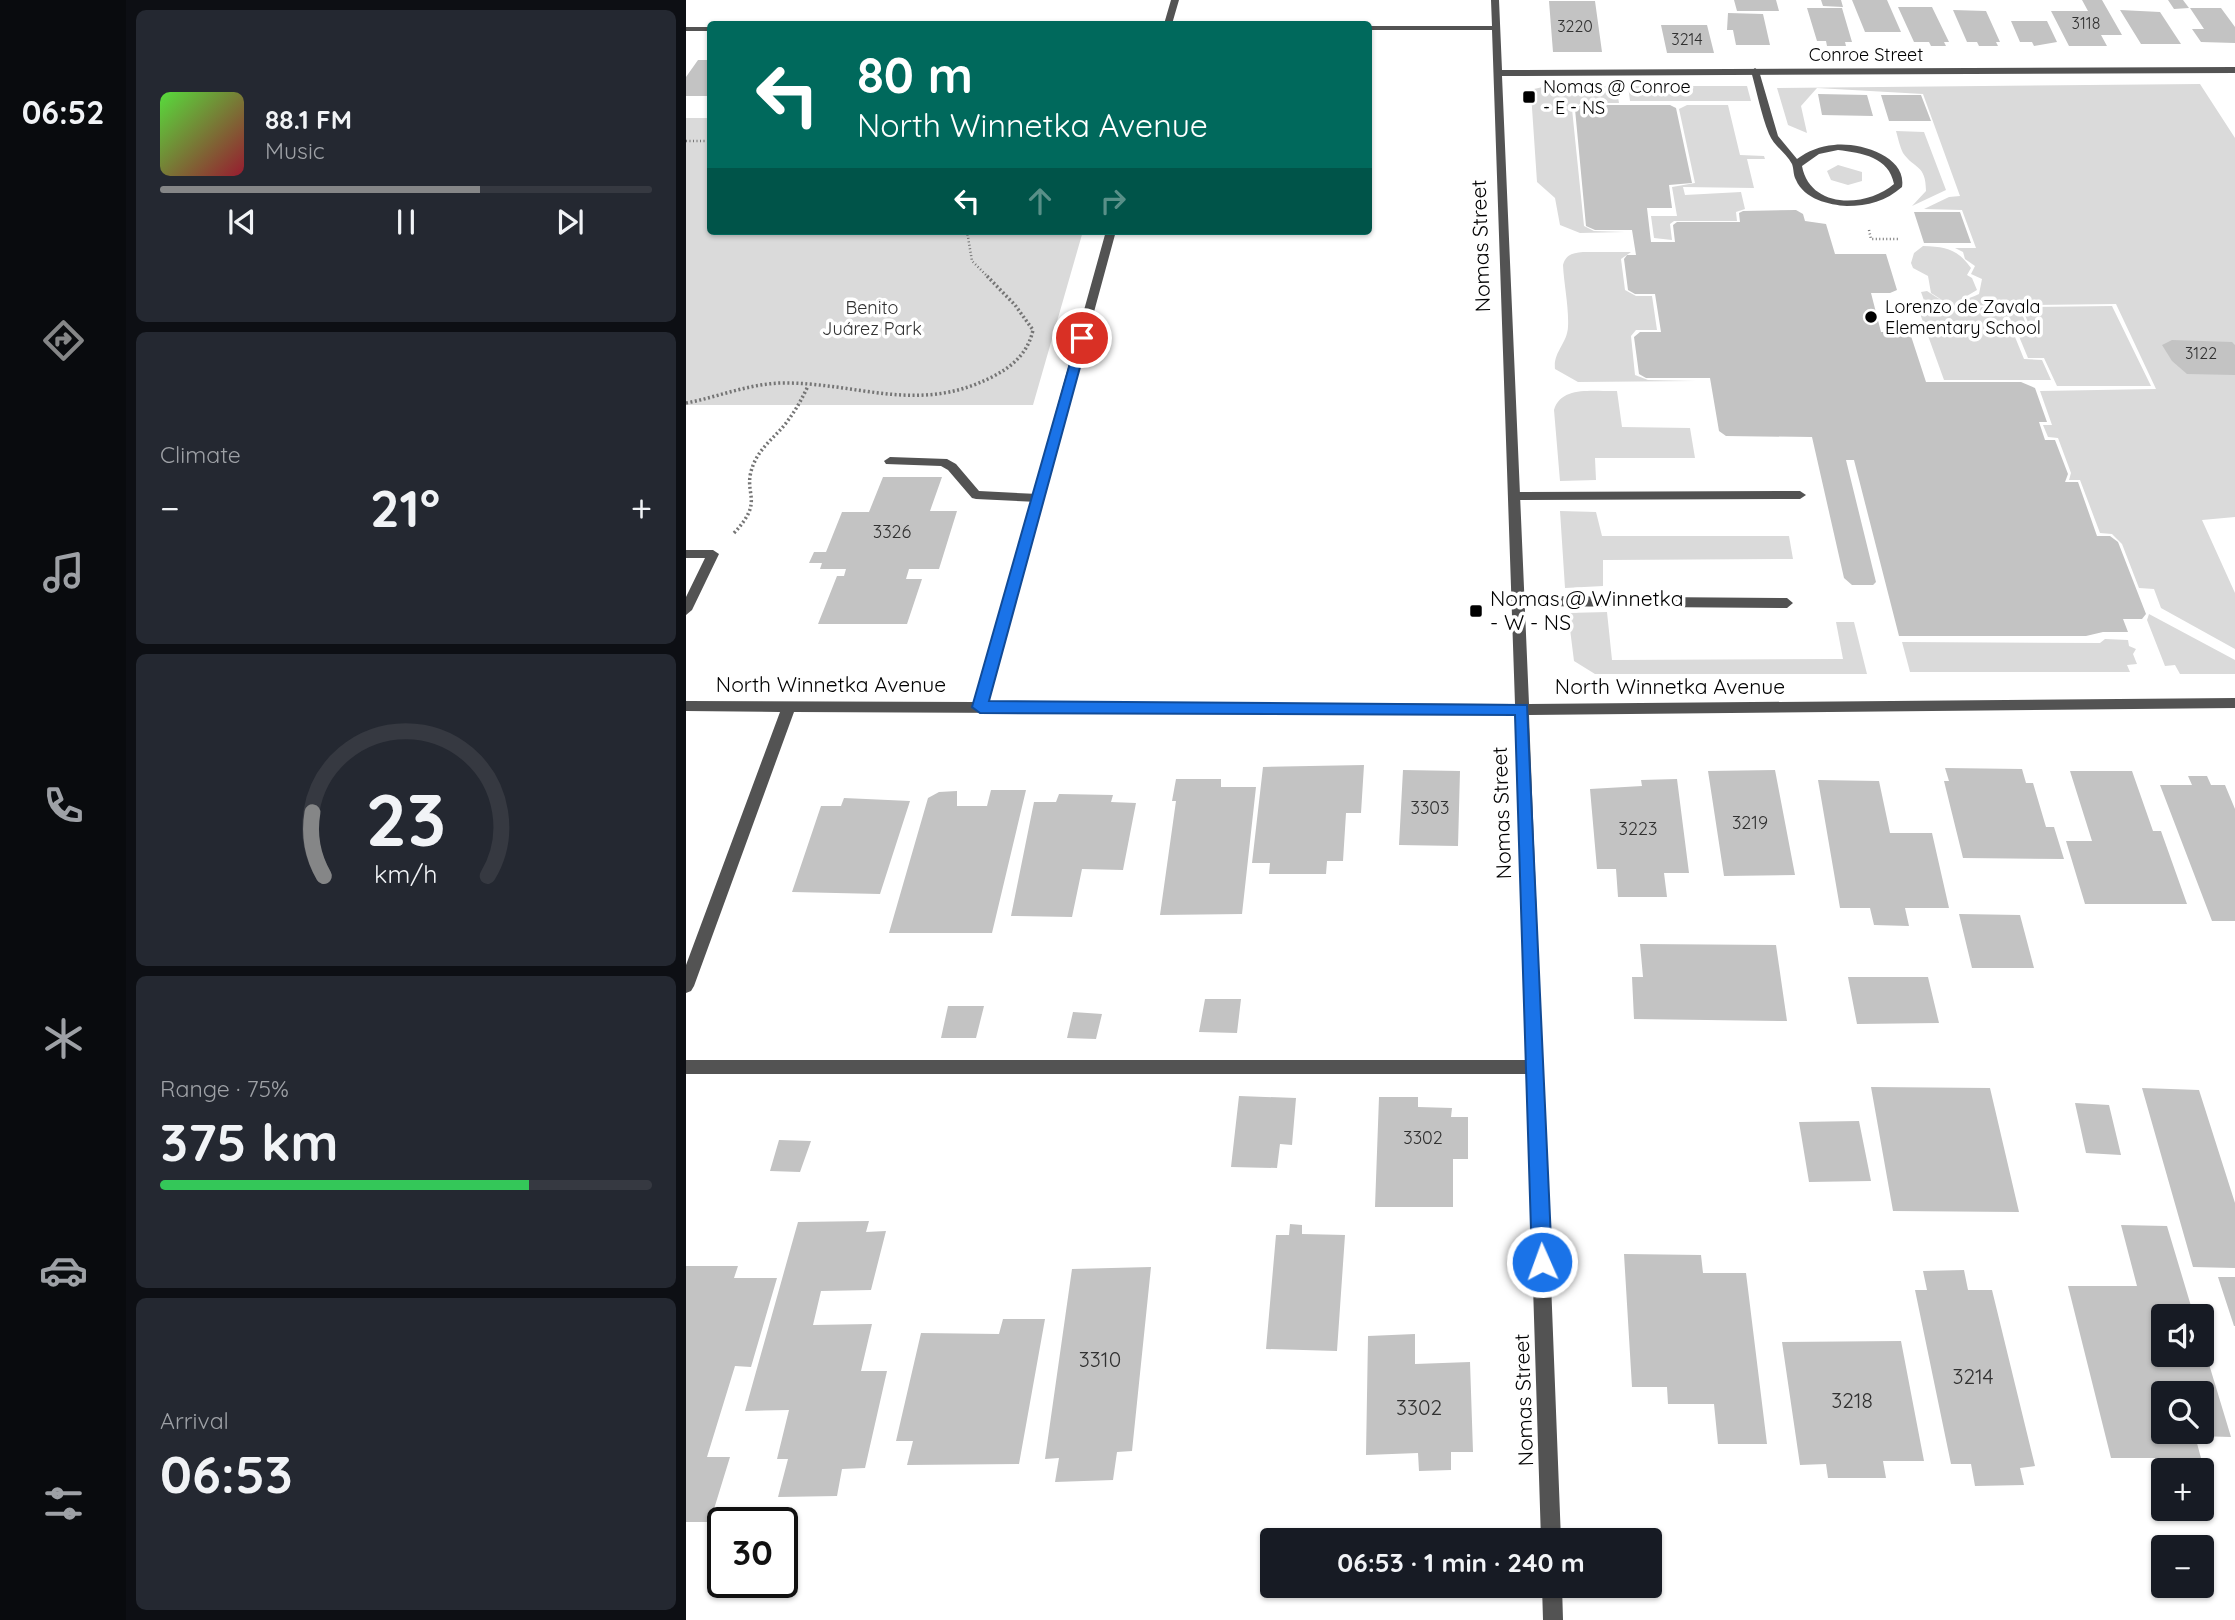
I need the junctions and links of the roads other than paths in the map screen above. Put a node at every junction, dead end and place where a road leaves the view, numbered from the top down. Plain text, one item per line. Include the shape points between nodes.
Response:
1 (1175, 0) edge
2 (1495, 0) edge
3 (1169, 21) edge
4 (1372, 28) edge
5 (1495, 28) junction
6 (686, 29) edge
7 (707, 29) edge
8 (2235, 70) edge
9 (1755, 71) junction
10 (1497, 74) junction
11 (1797, 165) junction
12 (1110, 235) edge
13 (890, 461) dead end
14 (1800, 495) dead end
15 (1514, 496) junction
16 (1038, 498) junction
17 (686, 554) edge
18 (1519, 601) junction
19 (1787, 603) dead end
20 (686, 610) edge
21 (2235, 703) edge
22 (686, 706) edge
23 (789, 706) junction
24 (980, 707) junction
25 (1522, 709) junction
26 (686, 986) edge
27 (686, 1067) edge
28 (1536, 1067) junction
29 (1551, 1528) edge
30 (1552, 1598) edge
31 (1553, 1620) edge

1 - 3 street
2 - 5 street, Nomas Street
4 - 5 street
5 - 10 street, Nomas Street
6 - 7 street
8 - 9 street, Conroe Street
9 - 10 street, Conroe Street
9 - 11 street via 1774,136
10 - 15 street, Nomas Street
11 - 11 street via 1819,150 1858,149 1891,164 1899,174 1899,186 1877,202 1837,202 1804,186
12 - 16 street
13 - 16 street via 943,462 976,495
14 - 15 street
15 - 18 street, Nomas Street
16 - 24 street
17 - 20 street via 713,554
18 - 19 street
18 - 25 street, Nomas Street
21 - 25 street, North Winnetka Avenue
22 - 23 street, North Winnetka Avenue
23 - 24 street, North Winnetka Avenue
23 - 26 street
24 - 25 street, North Winnetka Avenue
25 - 28 street, Nomas Street
27 - 28 street
28 - 29 street, Nomas Street
30 - 31 street

